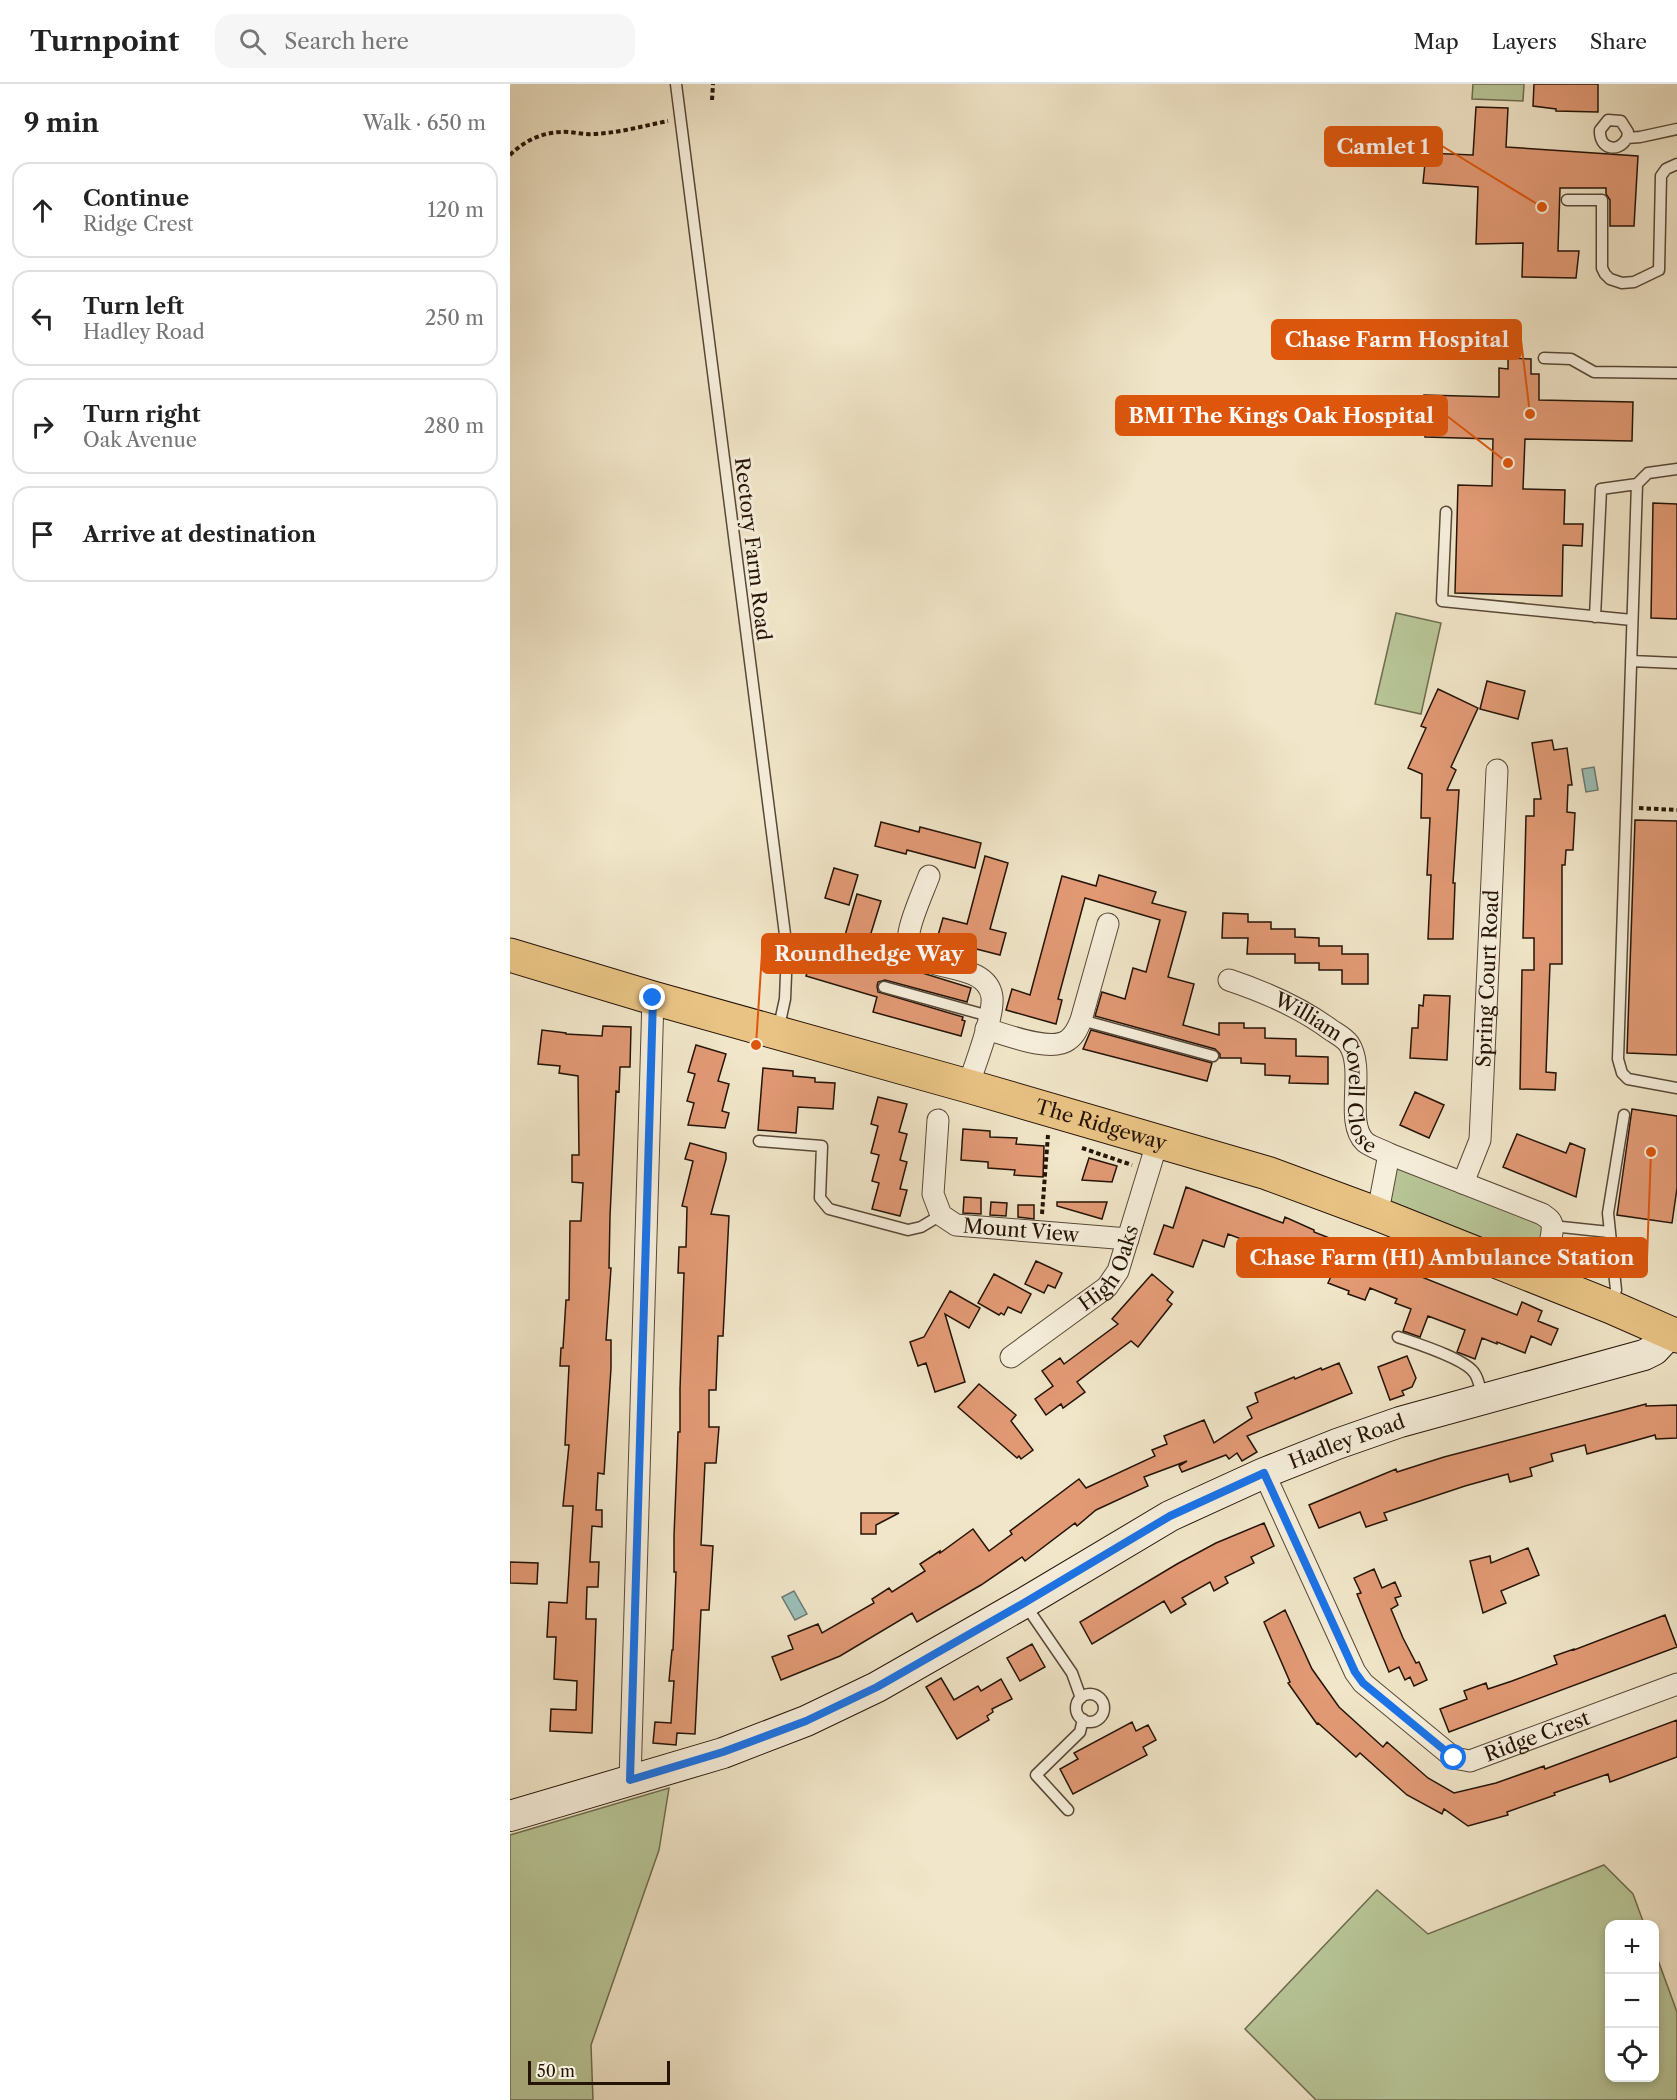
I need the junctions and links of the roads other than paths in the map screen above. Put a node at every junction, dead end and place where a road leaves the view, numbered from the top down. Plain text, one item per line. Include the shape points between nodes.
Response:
1 (676, 84) edge
2 (1677, 129) edge
3 (1628, 138) dead end
4 (1677, 164) edge
5 (1568, 200) dead end
6 (1544, 358) dead end
7 (1677, 373) edge
8 (1677, 469) edge
9 (1637, 484) junction
10 (1446, 512) dead end
11 (1595, 617) junction
12 (1632, 620) junction
13 (1631, 661) junction
14 (1677, 663) edge
15 (1497, 770) dead end
16 (929, 876) dead end
17 (1108, 924) dead end
18 (510, 955) edge
19 (1229, 980) dead end
20 (884, 987) dead end
21 (653, 998) junction
22 (1081, 1020) junction
23 (987, 1023) junction
24 (779, 1026) junction
25 (1213, 1056) dead end
26 (968, 1086) junction
27 (1677, 1088) edge
28 (1624, 1115) dead end
29 (938, 1120) dead end
30 (1158, 1140) junction
31 (759, 1141) dead end
32 (1389, 1154) junction
33 (1463, 1183) junction
34 (1375, 1213) junction
35 (941, 1215) junction
36 (1552, 1226) junction
37 (1609, 1232) junction
38 (1128, 1239) junction
39 (1537, 1279) junction
40 (1611, 1307) junction
41 (1673, 1334) edge
42 (1398, 1337) dead end
43 (1011, 1357) dead end
44 (1483, 1399) junction
45 (1264, 1473) junction
46 (1024, 1603) junction
47 (1677, 1684) edge
48 (1081, 1698) junction
49 (1083, 1719) junction
50 (630, 1780) junction
51 (1068, 1810) dead end
52 (510, 1816) edge

1 - 24 lane, Rectory Farm Road via 787,950 785,999
2 - 3 lane
4 - 5 lane via 1661,176 1659,270 1634,282 1610,279 1602,268 1602,200
6 - 7 lane via 1571,359 1594,372
8 - 9 lane via 1648,473
9 - 11 lane via 1601,489
9 - 12 lane
10 - 11 lane via 1442,601
11 - 12 lane
12 - 13 lane
13 - 14 lane
13 - 27 lane via 1618,1059 1628,1079
15 - 33 street, Spring Court Road via 1480,1140
16 - 23 street via 909,932 909,944 928,962 984,979 992,994
17 - 22 street
18 - 21 main road, The Ridgeway
19 - 32 street, William Covell Close via 1265,992 1348,1042 1355,1055 1359,1132 1365,1142
20 - 23 lane
21 - 24 main road, The Ridgeway
21 - 50 street
22 - 23 street via 1069,1040 1055,1045
22 - 25 lane
23 - 26 street
24 - 26 main road, The Ridgeway
26 - 30 main road, The Ridgeway
28 - 37 lane via 1608,1213
29 - 35 street, Mount View via 933,1194
30 - 34 main road, The Ridgeway via 1267,1173
30 - 38 street, High Oaks
31 - 35 lane via 822,1146 820,1198 829,1209 908,1230
32 - 33 street, William Covell Close
32 - 34 street, William Covell Close
33 - 36 street, William Covell Close via 1542,1214
34 - 39 main road, The Ridgeway
35 - 38 street, Mount View via 956,1225
36 - 37 lane
36 - 39 street
37 - 40 lane via 1616,1290
38 - 43 street, High Oaks via 1118,1271 1107,1287
39 - 40 main road, The Ridgeway
40 - 41 main road, The Ridgeway
41 - 44 street, Hadley Road via 1644,1355
42 - 44 lane via 1470,1368
44 - 45 street, Hadley Road via 1400,1422
45 - 46 street, Hadley Road via 1170,1516
45 - 47 street, Ridge Crest via 1355,1672 1363,1683 1454,1758 1470,1761
46 - 48 lane via 1072,1674
46 - 50 street, Hadley Road via 877,1687 806,1721 723,1752
48 - 49 lane via 1077,1709
48 - 49 lane via 1093,1694 1104,1707 1100,1718
49 - 51 lane via 1080,1732 1036,1774
50 - 52 street, Hadley Road

